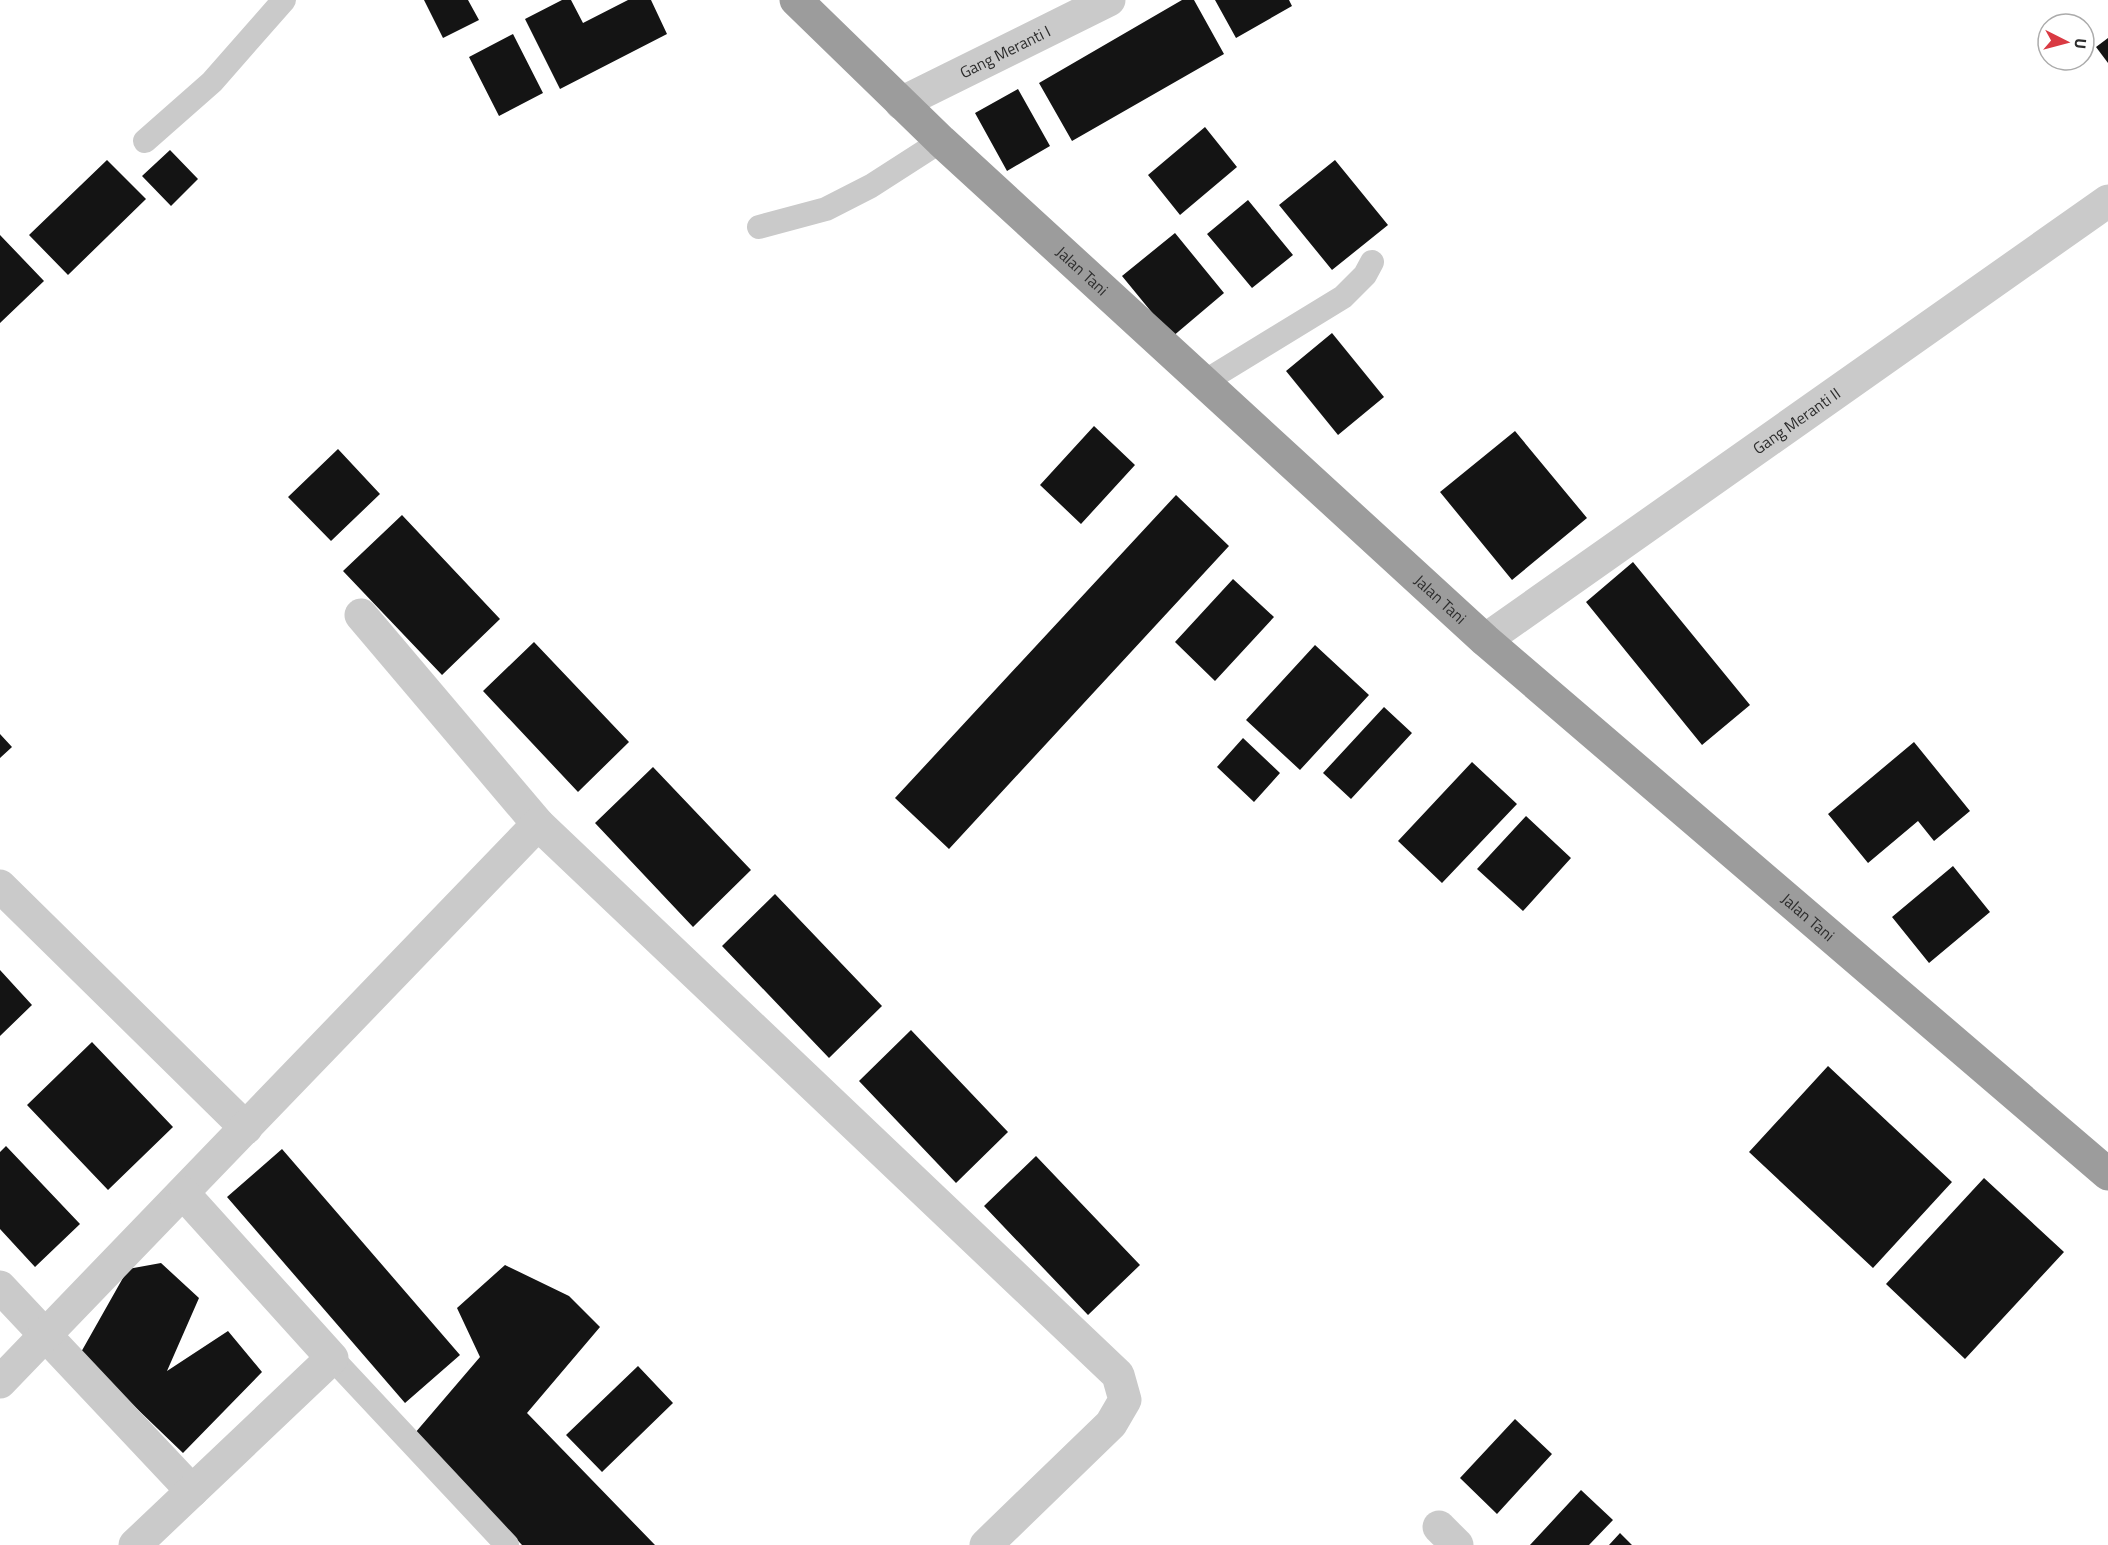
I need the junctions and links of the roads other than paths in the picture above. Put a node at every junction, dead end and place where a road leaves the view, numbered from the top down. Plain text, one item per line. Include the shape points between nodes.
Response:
1 (284, 0) edge
2 (796, 0) edge
3 (1109, 0) edge
4 (901, 103) junction
5 (146, 141) dead end
6 (941, 141) junction
7 (2108, 201) edge
8 (759, 227) dead end
9 (1372, 262) dead end
10 (1204, 382) junction
11 (361, 615) dead end
12 (1485, 640) junction
13 (538, 824) junction
14 (0, 886) edge
15 (246, 1128) junction
16 (2108, 1174) edge
17 (183, 1193) junction
18 (0, 1287) edge
19 (46, 1333) junction
20 (332, 1358) junction
21 (0, 1382) edge
22 (192, 1491) junction
23 (135, 1545) edge
24 (507, 1545) edge
25 (986, 1545) edge

1 - 5 lane via 212,82
2 - 4 highway, Jalan Tani
3 - 4 street, Gang Meranti I
4 - 6 highway, Jalan Tani
6 - 8 lane via 826,210
6 - 10 highway, Jalan Tani
7 - 12 street, Gang Meranti II
9 - 10 lane via 1343,297
10 - 12 highway, Jalan Tani
11 - 13 street
12 - 16 highway, Jalan Tani
13 - 15 street
13 - 25 street via 1118,1375 1125,1400 1112,1424
14 - 15 street
15 - 17 street
17 - 19 street
17 - 20 street
18 - 19 street
19 - 21 street
19 - 22 street
20 - 22 street
20 - 24 lane
22 - 23 street

